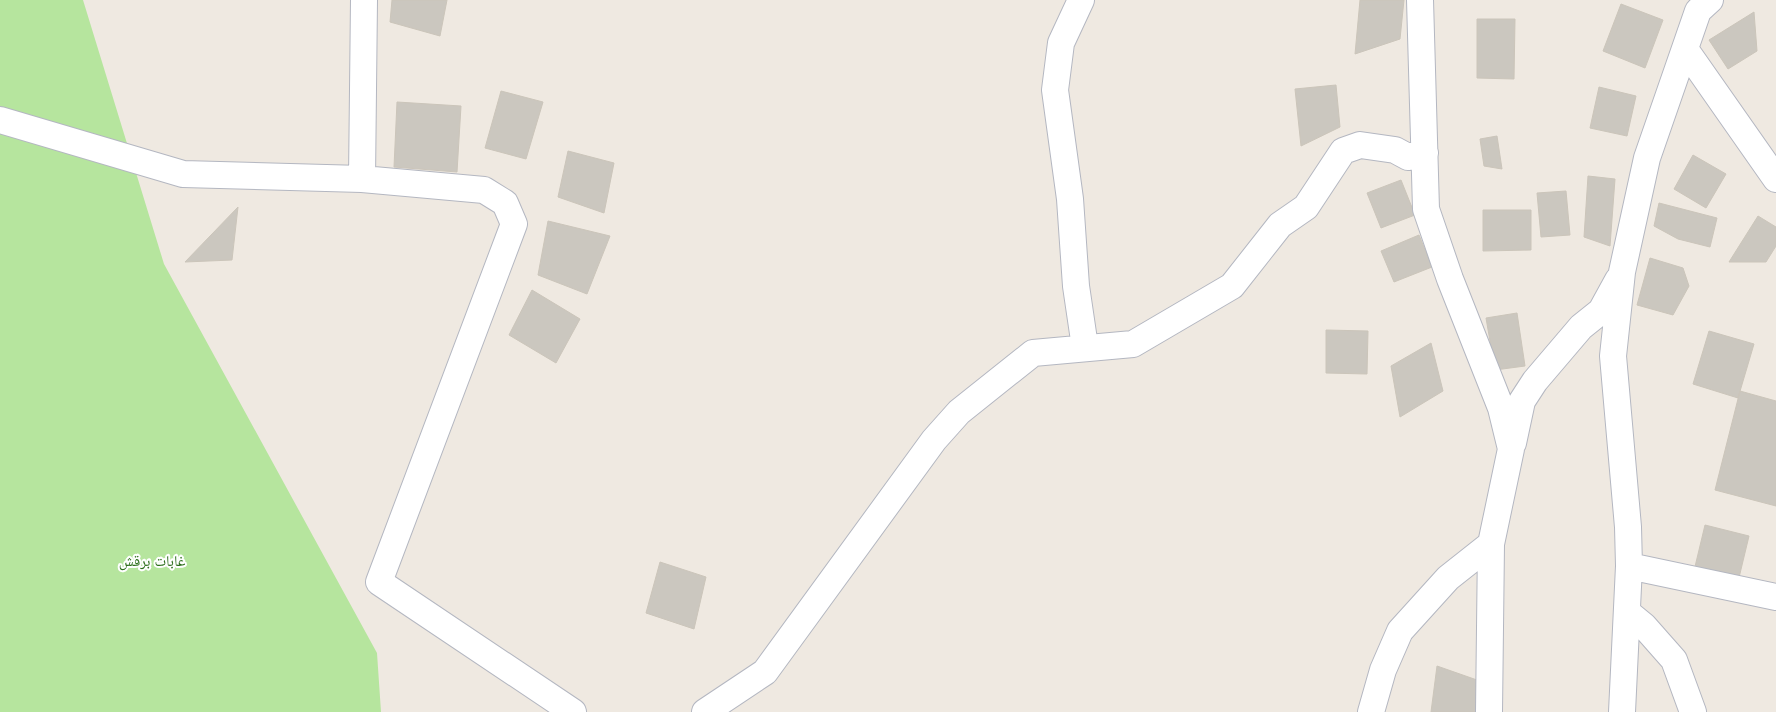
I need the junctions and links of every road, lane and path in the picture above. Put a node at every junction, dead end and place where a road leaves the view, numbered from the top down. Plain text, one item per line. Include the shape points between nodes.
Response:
1 (364, 0) edge
2 (1081, 0) edge
3 (1420, 0) edge
4 (1710, 0) edge
5 (1685, 50) junction
6 (0, 120) edge
7 (1425, 154) junction
8 (362, 179) junction
9 (1776, 179) edge
10 (1622, 272) junction
11 (1085, 346) junction
12 (1511, 449) junction
13 (1491, 544) junction
14 (1629, 566) junction
15 (1776, 598) edge
16 (1627, 612) junction
17 (572, 712) edge
18 (705, 712) edge
19 (1370, 712) edge
20 (1489, 712) edge
21 (1622, 712) edge
22 (1693, 712) edge

1 - 8 street
2 - 11 street via 1061,43 1056,90
3 - 7 street
4 - 5 street via 1698,11
5 - 9 street
5 - 10 street via 1647,158
6 - 8 street via 183,174
7 - 11 street via 1408,157 1395,150 1360,145 1343,151 1306,207 1280,225 1232,286 1133,344
7 - 12 street via 1426,209 1501,408
8 - 17 street via 484,190 505,202 514,224 379,582
10 - 12 street via 1601,311 1581,327 1522,401
10 - 14 street via 1613,356
11 - 18 street via 1033,353 959,412 934,440 765,672
12 - 13 street
13 - 19 street via 1448,578 1400,631
13 - 20 street
14 - 15 street
14 - 16 street
16 - 21 street
16 - 22 street via 1674,660

